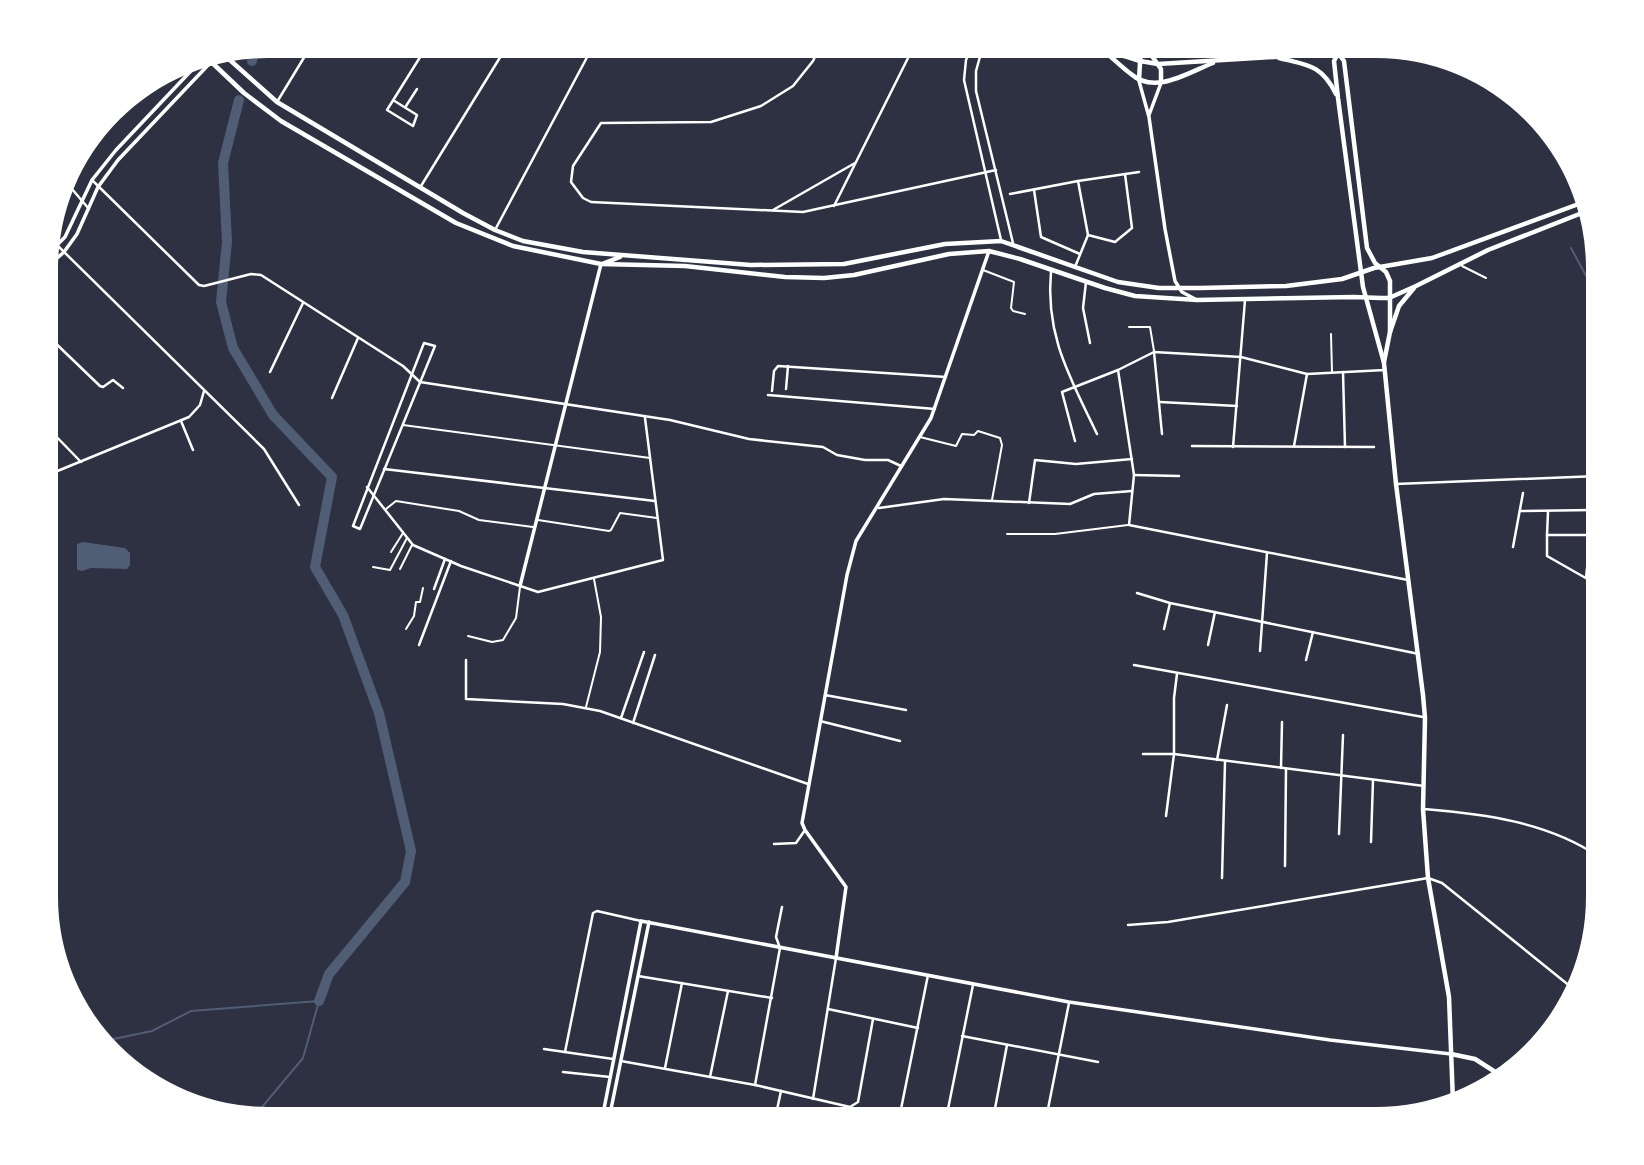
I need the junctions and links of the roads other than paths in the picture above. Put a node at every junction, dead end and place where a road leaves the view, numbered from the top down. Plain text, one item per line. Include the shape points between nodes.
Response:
1 (304, 58) edge
2 (419, 58) edge
3 (500, 58) edge
4 (588, 58) edge
5 (814, 58) edge
6 (908, 58) edge
7 (967, 58) edge
8 (980, 58) edge
9 (1113, 58) edge
10 (1129, 58) edge
11 (1140, 58) edge
12 (1153, 58) edge
13 (1253, 58) edge
14 (1279, 58) edge
15 (1336, 58) edge
16 (1342, 58) edge
17 (231, 61) edge
18 (1140, 61) junction
19 (1217, 62) junction
20 (1158, 64) junction
21 (214, 65) edge
22 (206, 68) edge
23 (189, 73) edge
24 (1139, 80) junction
25 (1161, 83) junction
26 (417, 89) dead end
27 (172, 92) junction
28 (177, 97) junction
29 (1338, 98) junction
30 (393, 100) junction
31 (277, 102) junction
32 (161, 103) junction
33 (405, 107) junction
34 (167, 108) junction
35 (1149, 117) junction
36 (858, 161) junction
37 (996, 170) junction
38 (1139, 172) dead end
39 (984, 173) junction
40 (1125, 174) junction
41 (92, 180) junction
42 (1078, 181) junction
43 (98, 187) junction
44 (419, 188) junction
45 (1034, 190) junction
46 (73, 191) edge
47 (1010, 194) dead end
48 (82, 201) junction
49 (1576, 205) edge
50 (834, 207) junction
51 (89, 209) junction
52 (771, 211) junction
53 (1579, 214) edge
54 (495, 230) junction
55 (1088, 235) junction
56 (1001, 241) junction
57 (60, 243) edge
58 (1013, 243) junction
59 (59, 247) edge
60 (989, 251) junction
61 (64, 252) junction
62 (603, 254) junction
63 (1079, 255) junction
64 (628, 256) junction
65 (59, 257) edge
66 (601, 264) junction
67 (842, 264) junction
68 (1458, 264) junction
69 (785, 265) junction
70 (1075, 267) junction
71 (1382, 268) junction
72 (1052, 269) junction
73 (983, 270) junction
74 (1362, 273) junction
75 (843, 276) junction
76 (785, 278) junction
77 (1486, 278) dead end
78 (1086, 282) junction
79 (1416, 286) junction
80 (1178, 288) junction
81 (1367, 298) junction
82 (1389, 298) junction
83 (1197, 300) junction
84 (1245, 300) junction
85 (303, 303) junction
86 (1024, 314) dead end
87 (1129, 327) dead end
88 (1391, 332) junction
89 (1331, 334) dead end
90 (358, 338) junction
91 (1090, 342) dead end
92 (58, 346) edge
93 (1154, 352) junction
94 (1241, 357) junction
95 (1384, 363) junction
96 (788, 366) junction
97 (1118, 370) junction
98 (1385, 370) junction
99 (270, 372) dead end
100 (1332, 372) junction
101 (1343, 372) junction
102 (1307, 374) junction
103 (411, 375) junction
104 (946, 377) junction
105 (419, 383) junction
106 (1075, 387) junction
107 (123, 388) dead end
108 (786, 389) dead end
109 (204, 391) junction
110 (772, 391) dead end
111 (768, 395) dead end
112 (332, 398) dead end
113 (1158, 402) junction
114 (566, 405) junction
115 (1237, 406) junction
116 (935, 409) junction
117 (645, 416) junction
118 (181, 421) junction
119 (402, 425) junction
120 (1097, 434) dead end
121 (1162, 434) dead end
122 (920, 437) junction
123 (58, 438) edge
124 (1075, 441) dead end
125 (555, 446) junction
126 (1192, 446) dead end
127 (1233, 447) junction
128 (1294, 447) junction
129 (1345, 447) junction
130 (1374, 447) dead end
131 (193, 450) dead end
132 (650, 458) junction
133 (1132, 459) junction
134 (81, 462) junction
135 (902, 466) junction
136 (384, 469) junction
137 (58, 471) edge
138 (1134, 475) junction
139 (1179, 476) dead end
140 (1586, 476) edge
141 (1396, 484) junction
142 (368, 487) junction
143 (543, 489) junction
144 (1132, 491) junction
145 (1523, 493) dead end
146 (374, 496) junction
147 (655, 501) junction
148 (992, 501) junction
149 (1029, 503) junction
150 (299, 505) dead end
151 (878, 508) junction
152 (385, 510) junction
153 (1586, 510) edge
154 (1520, 511) junction
155 (1548, 511) junction
156 (658, 518) junction
157 (535, 520) junction
158 (1129, 525) junction
159 (533, 527) junction
160 (403, 533) junction
161 (1007, 534) dead end
162 (1547, 535) junction
163 (1586, 535) edge
164 (407, 538) junction
165 (413, 545) junction
166 (1513, 547) dead end
167 (391, 552) dead end
168 (1267, 552) junction
169 (445, 559) junction
170 (451, 561) junction
171 (373, 567) dead end
172 (400, 569) dead end
173 (594, 578) junction
174 (1586, 578) edge
175 (1408, 580) junction
176 (520, 586) junction
177 (424, 588) dead end
178 (434, 589) dead end
179 (1137, 593) dead end
180 (1170, 603) junction
181 (1215, 612) junction
182 (1261, 621) junction
183 (406, 629) dead end
184 (1164, 629) dead end
185 (1313, 632) junction
186 (468, 636) dead end
187 (419, 645) dead end
188 (1209, 645) dead end
189 (1260, 651) dead end
190 (644, 652) dead end
191 (1419, 654) junction
192 (655, 655) dead end
193 (466, 660) dead end
194 (1306, 660) dead end
195 (1134, 665) dead end
196 (1177, 674) junction
197 (825, 695) junction
198 (1227, 705) dead end
199 (586, 708) junction
200 (906, 710) dead end
201 (621, 718) junction
202 (1425, 718) junction
203 (820, 720) junction
204 (1282, 722) dead end
205 (633, 723) junction
206 (1343, 735) dead end
207 (900, 741) dead end
208 (1143, 754) dead end
209 (1174, 754) junction
210 (1217, 760) junction
211 (1225, 761) junction
212 (1280, 769) junction
213 (1286, 769) junction
214 (1341, 776) junction
215 (1373, 780) junction
216 (808, 784) junction
217 (1424, 786) junction
218 (1423, 809) junction
219 (1166, 816) dead end
220 (805, 830) junction
221 (1339, 834) dead end
222 (1371, 842) dead end
223 (774, 844) dead end
224 (1586, 849) edge
225 (1285, 866) dead end
226 (1222, 878) dead end
227 (1429, 878) junction
228 (782, 907) dead end
229 (641, 921) junction
230 (649, 922) junction
231 (1128, 925) dead end
232 (780, 948) junction
233 (836, 958) junction
234 (928, 975) junction
235 (638, 976) junction
236 (682, 983) junction
237 (973, 984) junction
238 (1567, 984) edge
239 (728, 991) junction
240 (772, 998) junction
241 (1069, 1002) junction
242 (828, 1009) junction
243 (622, 1013) junction
244 (629, 1015) junction
245 (873, 1019) junction
246 (918, 1028) junction
247 (962, 1036) junction
248 (1007, 1045) junction
249 (544, 1049) dead end
250 (565, 1052) junction
251 (1059, 1054) junction
252 (1451, 1054) junction
253 (613, 1059) junction
254 (621, 1061) junction
255 (1098, 1062) dead end
256 (665, 1068) junction
257 (1494, 1071) edge
258 (563, 1072) dead end
259 (610, 1077) junction
260 (709, 1078) junction
261 (755, 1085) junction
262 (781, 1091) junction
263 (1453, 1093) edge
264 (813, 1099) junction
265 (604, 1107) edge
266 (612, 1107) edge
267 (778, 1107) edge
268 (850, 1107) joint
269 (902, 1107) edge
270 (948, 1107) edge
271 (995, 1107) edge
272 (1048, 1107) edge

1 - 31 street
2 - 30 street
3 - 44 street
4 - 54 street
5 - 52 street via 793,86 761,106 711,122 601,123 571,171 576,191 591,202
6 - 36 street
7 - 39 street via 964,80
8 - 37 street via 976,91
9 - 24 main road
10 - 18 main road
11 - 18 main road
12 - 20 main road
13 - 19 main road
14 - 29 main road via 1321,71
15 - 29 main road
16 - 71 main road via 1367,248
17 - 31 main road
18 - 20 main road
18 - 24 main road
19 - 20 main road
19 - 25 main road
20 - 25 main road
21 - 66 main road via 281,121 456,223 513,246
22 - 28 street
23 - 27 street
24 - 25 main road
24 - 35 street
25 - 35 street
26 - 33 street
27 - 28 street
27 - 32 street
28 - 34 street
29 - 74 main road
30 - 33 street
30 - 33 street via 388,112 412,125 417,115
31 - 44 main road
32 - 34 street
32 - 41 street
34 - 43 street
35 - 80 street via 1164,229
36 - 50 street
36 - 52 street
37 - 39 street
37 - 58 street
38 - 40 street
39 - 50 street
39 - 56 street
40 - 42 street
40 - 55 street via 1132,228 1115,242
41 - 43 street
41 - 48 street
42 - 45 street
42 - 55 street
43 - 51 street
43 - 85 street via 199,285 256,275
44 - 54 main road
45 - 47 street
45 - 63 street via 1041,237
46 - 48 street
48 - 51 street
48 - 57 street
49 - 71 main road via 1432,258
50 - 52 street
51 - 61 street
53 - 68 main road
54 - 62 main road via 523,241
55 - 63 street
56 - 58 main road
56 - 67 main road via 945,244
58 - 70 main road
59 - 61 street
60 - 72 main road
60 - 73 street
60 - 75 main road via 949,254
61 - 65 street
61 - 109 street
62 - 64 main road
62 - 66 main road
63 - 70 street
64 - 66 main road
64 - 69 main road
66 - 76 main road via 685,266
66 - 114 street
67 - 69 main road
67 - 75 main road
68 - 77 lane
68 - 79 main road
69 - 76 main road
70 - 80 main road via 1128,284
71 - 74 main road
71 - 82 main road via 1390,281
72 - 78 main road
72 - 106 street via 1049,297 1054,335
73 - 86 lane via 1014,282 1012,308
73 - 104 street
74 - 80 main road via 1308,284
74 - 81 main road
75 - 76 main road
78 - 83 main road via 1135,296
78 - 91 street via 1083,308
79 - 82 main road
79 - 88 main road via 1399,306
80 - 83 street
81 - 82 main road
81 - 84 main road
81 - 95 main road
82 - 88 main road
83 - 84 main road
84 - 94 street
85 - 90 street
85 - 99 street
87 - 93 lane via 1150,327
88 - 95 main road
89 - 100 lane
90 - 103 street
90 - 112 street
92 - 107 street via 100,386 113,380
93 - 94 street
93 - 97 street
93 - 113 street
94 - 102 street
94 - 115 street
95 - 98 main road
96 - 104 street
96 - 108 street
96 - 110 street via 775,368
97 - 106 street
97 - 133 street
98 - 101 street
98 - 141 main road
100 - 101 street
100 - 102 street
101 - 129 street
102 - 128 street
103 - 105 street
103 - 105 street via 424,343 435,345
103 - 142 street
104 - 116 street
105 - 114 street
105 - 119 street
106 - 120 street
106 - 124 street via 1062,392
109 - 118 street via 201,405
109 - 150 street via 264,449
111 - 116 street
113 - 115 street
113 - 121 street
114 - 117 street
114 - 125 street
115 - 127 street
116 - 122 street
117 - 132 street
117 - 135 street via 749,439 823,447 837,455 888,460
118 - 131 street
118 - 134 street
119 - 125 lane
119 - 136 street
122 - 135 street
122 - 148 lane via 956,446 962,433 974,435 978,430 1000,438
123 - 134 street
125 - 132 lane
125 - 143 street
126 - 127 street
127 - 128 street
128 - 129 street
129 - 130 street
132 - 147 street
133 - 138 street
133 - 149 street via 1076,464 1034,460
134 - 137 street
135 - 151 street
136 - 143 street
136 - 146 street
138 - 139 street
138 - 144 street
140 - 141 street
141 - 175 main road
142 - 146 street
142 - 146 street via 353,526 360,529
143 - 147 street
143 - 157 street
144 - 149 street via 1094,494 1070,504
144 - 158 street
145 - 154 street
146 - 152 street
147 - 156 street
148 - 149 street
148 - 151 street via 944,499
151 - 197 street via 856,541
152 - 159 lane via 396,501
152 - 160 street
153 - 155 street
154 - 155 street
154 - 166 street
155 - 162 street
156 - 157 lane via 620,513 608,531
156 - 173 street via 663,559
157 - 159 street
158 - 161 lane via 1055,534
158 - 168 street
159 - 176 street
160 - 164 street
160 - 167 lane
162 - 163 street
162 - 174 street via 1548,556
164 - 165 street
164 - 171 lane via 390,570
165 - 169 street
165 - 172 lane
168 - 175 street
168 - 182 street
169 - 170 street
169 - 178 street
170 - 176 street
170 - 187 street
173 - 176 street via 538,592
173 - 199 lane via 601,617 600,652
175 - 191 main road
176 - 186 lane via 516,618 503,640
177 - 183 lane
179 - 180 street
180 - 181 street
180 - 184 street
181 - 182 street
181 - 188 street
182 - 185 street
182 - 189 street
185 - 191 street
185 - 194 street
190 - 201 street
191 - 202 main road
192 - 205 street
193 - 199 street via 466,699
195 - 196 street
196 - 202 street
196 - 209 street
197 - 200 street
197 - 203 street
198 - 210 street
199 - 201 street
201 - 205 street
202 - 217 main road
203 - 207 street
203 - 216 street
204 - 212 street
205 - 216 street
206 - 214 street
208 - 209 street
209 - 210 street
209 - 219 street
210 - 211 street
211 - 212 street
211 - 226 street
212 - 213 street
213 - 214 street
213 - 225 street
214 - 215 street
214 - 221 street
215 - 217 street
215 - 222 street
216 - 220 street
217 - 218 main road
218 - 224 street via 1507,819
218 - 227 main road
220 - 223 street via 792,844
220 - 233 street via 846,887
227 - 231 street
227 - 238 street via 1442,883
227 - 252 main road via 1448,985
228 - 232 street via 776,937
229 - 230 street
229 - 243 street
229 - 250 street via 594,911
230 - 232 street
230 - 235 street
232 - 233 street
232 - 240 street
233 - 234 street
233 - 242 street
234 - 237 street
234 - 246 street
235 - 236 street
235 - 244 street
236 - 239 street
236 - 256 street
237 - 241 street
237 - 247 street
239 - 240 street
239 - 260 street
240 - 261 street
241 - 251 street
241 - 252 street
242 - 245 street
242 - 264 street
243 - 244 street
243 - 253 street
244 - 254 street
245 - 246 street
245 - 268 street via 858,1102
246 - 269 street
247 - 248 street
247 - 270 street
248 - 251 street
248 - 271 street
249 - 250 street
250 - 253 street
251 - 255 street
251 - 272 street
252 - 257 main road via 1475,1059
252 - 263 main road
253 - 259 street
254 - 256 street
254 - 266 street
256 - 260 street
258 - 259 street
259 - 265 street
260 - 261 street
261 - 262 street
262 - 264 street
262 - 267 street
264 - 268 street

